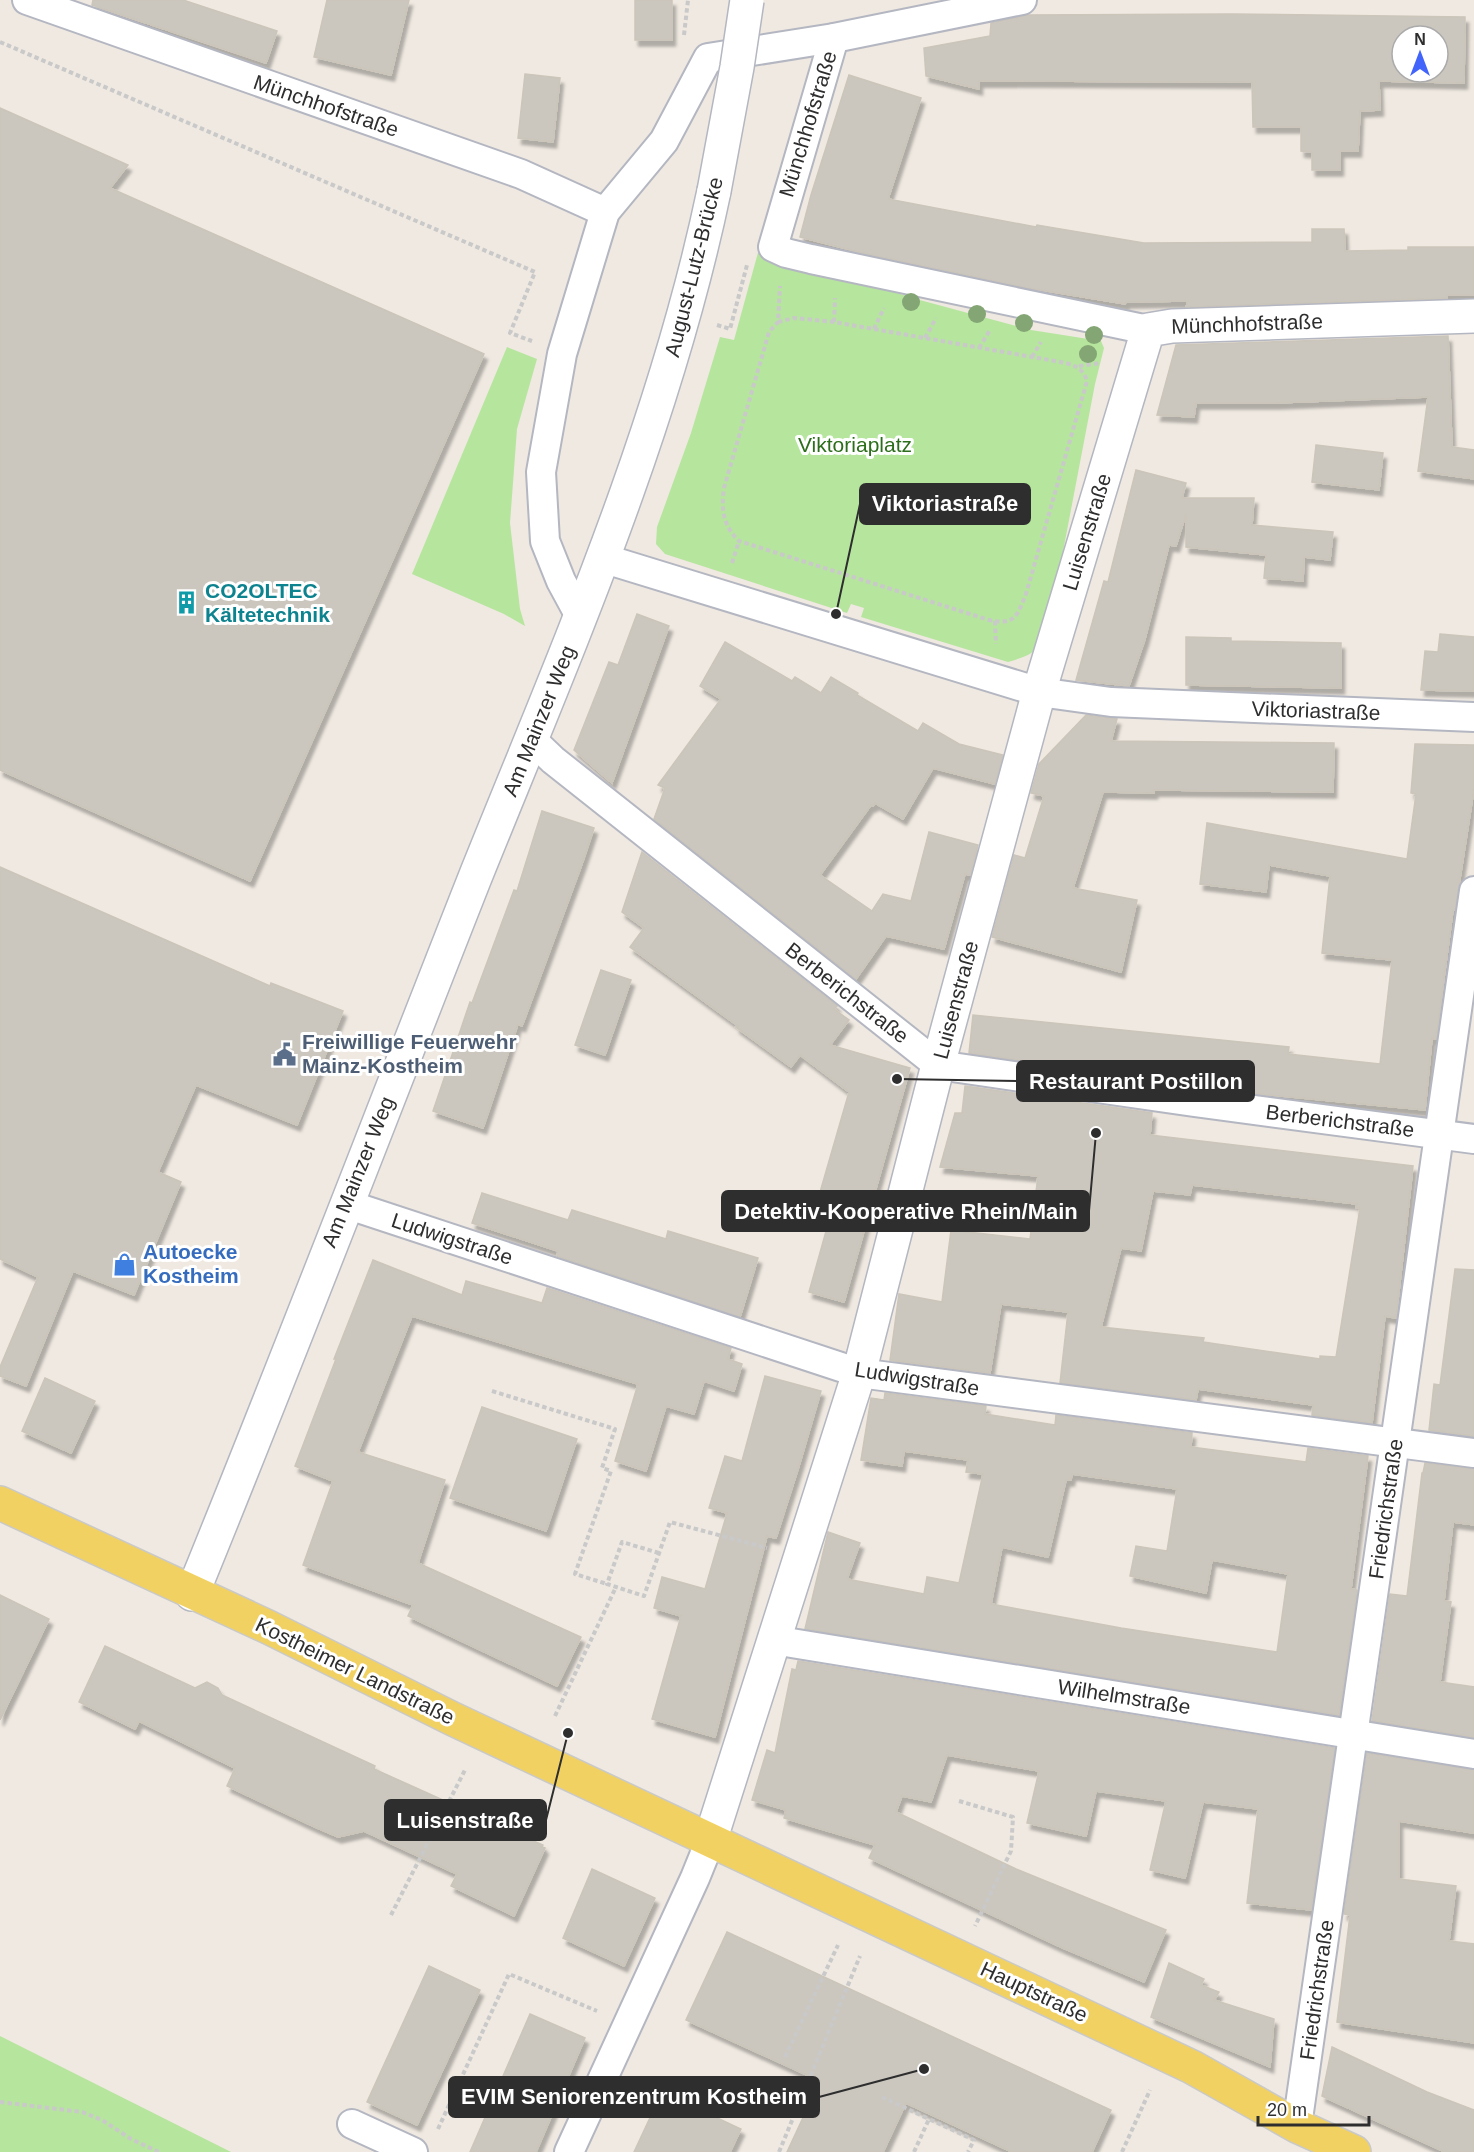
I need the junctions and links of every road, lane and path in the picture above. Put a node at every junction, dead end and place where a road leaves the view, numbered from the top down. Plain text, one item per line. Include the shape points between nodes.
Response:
1 (27, 0) edge
2 (747, 0) edge
3 (1022, 0) edge
4 (834, 38) junction
5 (0, 42) edge
6 (605, 212) junction
7 (1474, 316) edge
8 (732, 322) dead end
9 (778, 322) joint
10 (716, 325) dead end
11 (1148, 330) junction
12 (562, 354) junction
13 (614, 528) joint
14 (602, 558) junction
15 (581, 618) junction
16 (1039, 692) junction
17 (1474, 717) edge
18 (531, 739) junction
19 (1474, 891) edge
20 (938, 1065) junction
21 (1438, 1134) junction
22 (1474, 1139) edge
23 (346, 1204) junction
24 (859, 1373) junction
25 (492, 1391) dead end
26 (1396, 1443) junction
27 (1474, 1453) edge
28 (0, 1503) edge
29 (659, 1553) junction
30 (800, 1557) junction
31 (607, 1584) junction
32 (616, 1587) junction
33 (192, 1594) junction
34 (773, 1640) junction
35 (555, 1716) dead end
36 (1353, 1734) junction
37 (1474, 1754) edge
38 (465, 1770) dead end
39 (959, 1801) dead end
40 (710, 1841) junction
41 (391, 1915) dead end
42 (971, 1935) dead end
43 (838, 1946) dead end
44 (860, 1956) dead end
45 (628, 2024) junction
46 (785, 2057) dead end
47 (1150, 2090) dead end
48 (882, 2097) dead end
49 (0, 2102) edge
50 (929, 2119) junction
51 (351, 2124) dead end
52 (1297, 2126) junction
53 (437, 2131) dead end
54 (159, 2152) edge
55 (413, 2152) edge
56 (569, 2152) edge
57 (779, 2152) edge
58 (914, 2152) edge
59 (968, 2152) edge
60 (1122, 2152) edge
61 (1354, 2152) edge

1 - 6 street, Münchhofstraße via 521,174
2 - 13 street, August-Lutz-Brücke, bridge via 732,100 688,301
3 - 4 street
4 - 6 street, Münchhofstraße via 708,58 663,141
4 - 11 street, Münchhofstraße via 772,247 811,259
5 - 12 path via 535,273 510,333
6 - 12 street, Am Mainzer Weg
7 - 11 street, Münchhofstraße
8 - 10 path via 730,329
9 - 9 path via 769,332 724,488 723,515 732,534 739,541 989,620 1013,619 1029,582 1087,381 1084,373 1078,367 1055,361 834,322 794,318
11 - 16 street, Luisenstraße
12 - 15 street, Am Mainzer Weg via 541,472 545,541
13 - 14 street, Am Mainzer Weg
14 - 15 street, Am Mainzer Weg
14 - 16 street, Viktoriastraße
15 - 18 street, Am Mainzer Weg
16 - 17 street, Viktoriastraße via 1111,702
16 - 20 street, Luisenstraße
18 - 20 street, Berberichstraße via 552,760
18 - 23 street, Am Mainzer Weg
19 - 21 street, Friedrichstraße
20 - 21 street, Berberichstraße
20 - 24 street, Luisenstraße
21 - 22 street, Berberichstraße
21 - 26 street, Friedrichstraße
23 - 24 street, Ludwigstraße
23 - 33 street, Am Mainzer Weg
24 - 26 street, Ludwigstraße
24 - 30 street, Luisenstraße
25 - 31 path via 615,1430 602,1468 611,1471 575,1574
26 - 27 street, Ludwigstraße
26 - 36 street, Friedrichstraße
28 - 33 main road, Kostheimer Landstraße
29 - 30 path via 670,1522
29 - 31 path via 622,1542
29 - 32 path via 644,1596
30 - 34 street, Luisenstraße
31 - 32 path
32 - 35 path
33 - 40 main road, Kostheimer Landstraße
34 - 36 street, Wilhelmstraße
34 - 40 street, Luisenstraße
36 - 37 street, Wilhelmstraße
36 - 52 street, Friedrichstraße
38 - 41 path
39 - 42 path via 1013,1817 1011,1851
40 - 45 street
40 - 52 main road, Hauptstraße via 1192,2067
43 - 46 path
44 - 57 path
45 - 53 path via 508,1974
45 - 56 street
47 - 60 path
48 - 50 path
49 - 54 path via 82,2112
50 - 58 path
50 - 59 path via 974,2140
51 - 55 street
52 - 61 main road, Hauptstraße

